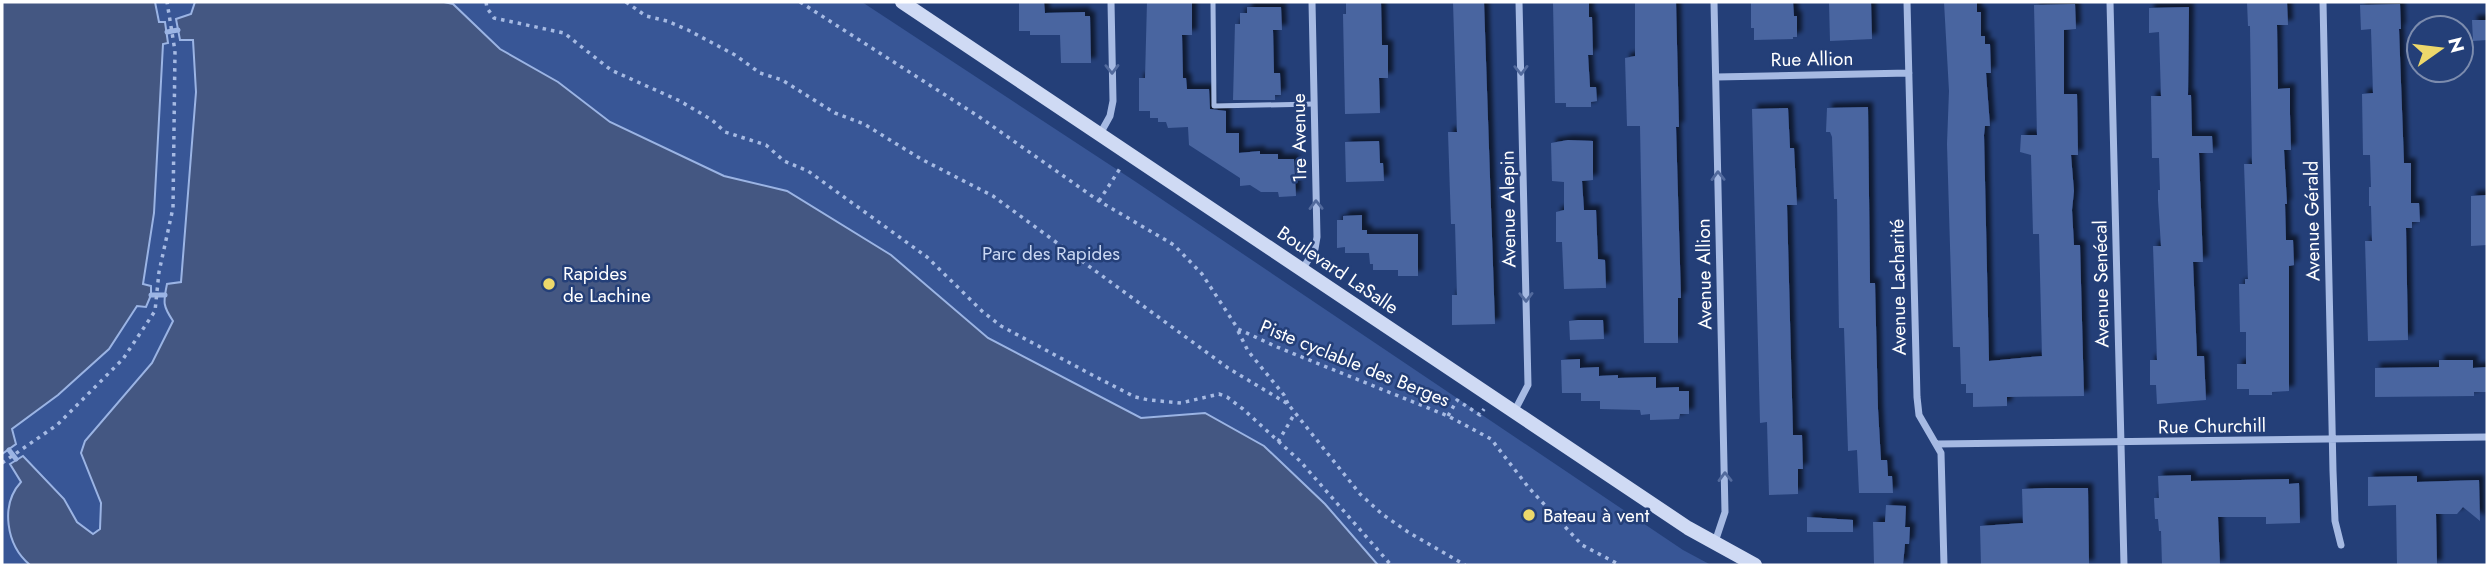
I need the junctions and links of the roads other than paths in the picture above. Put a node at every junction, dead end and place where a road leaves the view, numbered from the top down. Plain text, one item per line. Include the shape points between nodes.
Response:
1 (902, 2) edge
2 (1111, 2) edge
3 (1213, 2) edge
4 (1312, 2) edge
5 (1519, 2) edge
6 (1714, 2) edge
7 (1907, 2) edge
8 (2110, 2) edge
9 (2323, 2) edge
10 (1909, 73) junction
11 (1716, 77) junction
12 (1314, 104) junction
13 (1100, 134) junction
14 (1302, 270) junction
15 (1514, 412) junction
16 (2487, 437) edge
17 (2333, 440) junction
18 (2121, 443) junction
19 (1938, 444) junction
20 (1714, 543) junction
21 (2341, 545) dead end
22 (1755, 565) edge
23 (1944, 565) edge
24 (2124, 565) edge

1 - 13 main road, Boulevard LaSalle
2 -> 13 street via 1113,101
3 - 12 lane via 1214,106
4 - 12 street, 1re Avenue
5 -> 15 street, Avenue Alepin via 1528,384
6 - 11 street, Avenue Allion
7 - 10 street, Avenue Lacharité
8 - 18 street, Avenue Senécal
9 - 17 street, Avenue Gérald
10 - 11 street, Rue Allion
10 - 19 street, Avenue Lacharité via 1918,408
20 -> 11 street, Avenue Allion via 1725,512
14 -> 12 street, 1re Avenue via 1317,243
13 - 14 main road, Boulevard LaSalle
14 - 15 main road, Boulevard LaSalle
15 - 20 main road, Boulevard LaSalle
16 - 17 street, Rue Churchill
17 - 18 street, Rue Churchill
17 - 21 street, Avenue Gérald via 2335,521
18 - 19 street, Rue Churchill
18 - 24 street, Avenue Senécal
19 - 23 street, Avenue Lacharité
20 - 22 main road, Boulevard LaSalle

